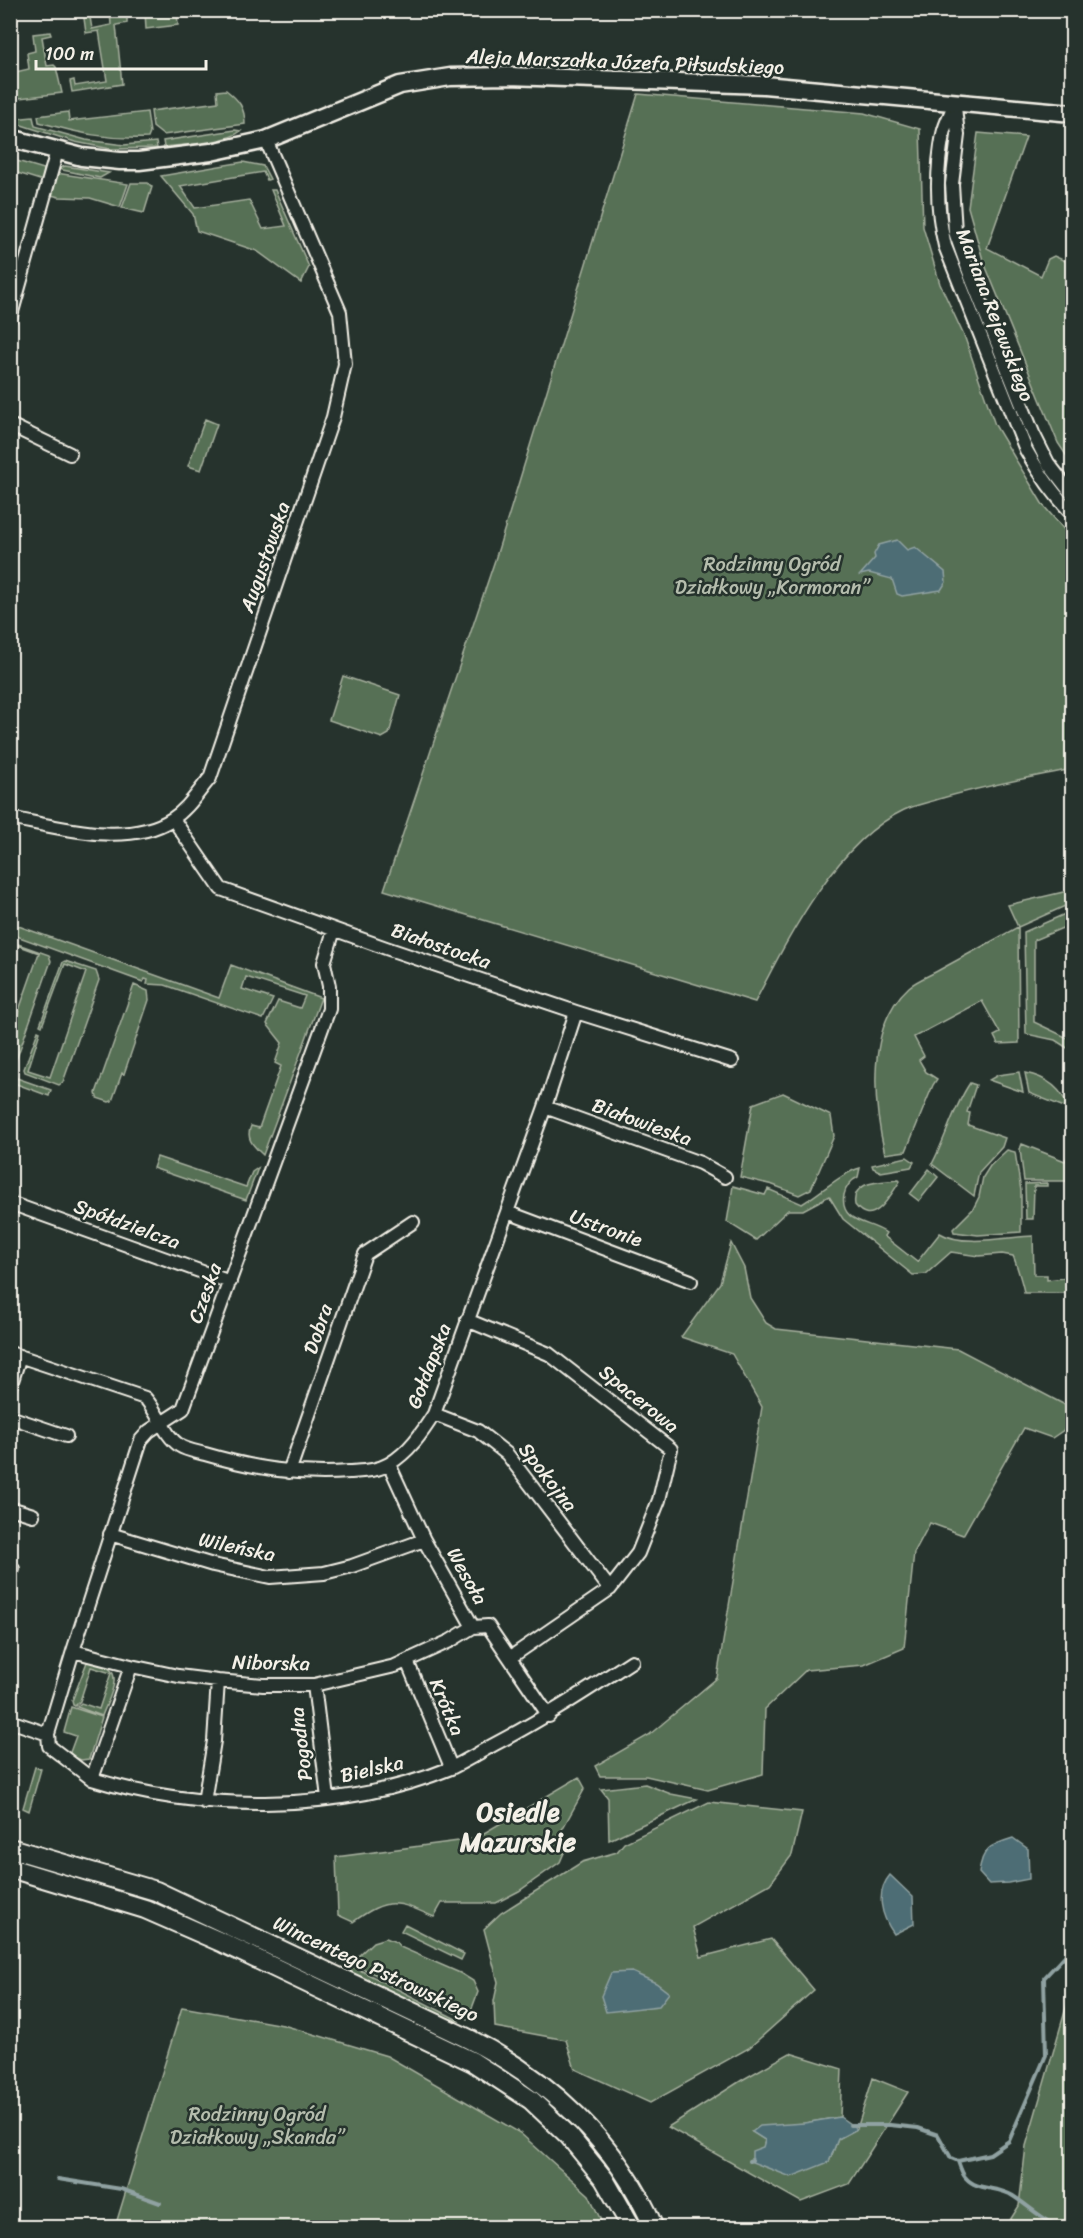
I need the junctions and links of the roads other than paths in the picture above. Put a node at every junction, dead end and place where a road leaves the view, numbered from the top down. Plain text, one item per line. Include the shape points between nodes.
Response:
1 (955, 103) junction
2 (1072, 113) edge
3 (10, 138) edge
4 (266, 140) junction
5 (57, 151) junction
6 (10, 320) edge
7 (10, 424) edge
8 (70, 454) dead end
9 (1072, 494) edge
10 (1072, 513) edge
11 (10, 818) edge
12 (172, 819) junction
13 (334, 930) junction
14 (576, 1012) junction
15 (732, 1061) dead end
16 (545, 1107) junction
17 (725, 1177) dead end
18 (10, 1203) edge
19 (507, 1212) junction
20 (413, 1222) dead end
21 (691, 1281) dead end
22 (230, 1282) junction
23 (467, 1320) junction
24 (15, 1354) edge
25 (10, 1387) edge
26 (434, 1414) junction
27 (10, 1417) edge
28 (162, 1422) junction
29 (66, 1436) dead end
30 (389, 1464) junction
31 (289, 1472) junction
32 (10, 1508) edge
33 (33, 1515) dead end
34 (110, 1534) junction
35 (424, 1540) junction
36 (610, 1589) junction
37 (473, 1628) junction
38 (73, 1651) junction
39 (511, 1657) junction
40 (407, 1661) junction
41 (632, 1661) dead end
42 (131, 1666) junction
43 (218, 1681) junction
44 (314, 1685) junction
45 (549, 1716) junction
46 (10, 1721) edge
47 (48, 1734) junction
48 (451, 1767) junction
49 (92, 1779) junction
50 (327, 1798) junction
51 (204, 1802) junction
52 (10, 1848) edge
53 (57, 1861) junction
54 (10, 1868) edge
55 (53, 1880) junction
56 (632, 2228) edge
57 (654, 2228) edge

1 - 2 street, Aleja Marszałka Józefa Piłsudskiego
1 - 4 street, Aleja Marszałka Józefa Piłsudskiego via 764,85 450,77 400,85
1 - 9 street, Mariana Rejewskiego via 955,232 1033,433 1048,463
1 - 10 street, Mariana Rejewskiego via 944,133 938,187 938,214 945,246 1026,450
3 - 5 street, Aleja Marszałka Józefa Piłsudskiego
4 - 5 street, Aleja Marszałka Józefa Piłsudskiego via 211,153 139,161 102,160
4 - 12 street, Augustowska via 340,312 345,364 333,417 210,778
5 - 6 street
7 - 8 street
11 - 12 street, Augustowska via 83,832 119,834
12 - 13 street, Białostocka via 221,889
13 - 14 street, Białostocka
13 - 22 street, Czeska via 324,963 329,1009
14 - 15 street, Białostocka
14 - 16 street, Gołdapska
16 - 17 street, Białowieska via 700,1163
16 - 19 street, Gołdapska
18 - 22 street, Spółdzielcza
19 - 21 street, Ustronie
19 - 23 street, Gołdapska
20 - 31 street, Dobra via 364,1254
22 - 28 street, Czeska via 183,1409
23 - 26 street, Gołdapska
23 - 36 street, Spacerowa via 549,1354 671,1449 659,1500 638,1553
24 - 25 street
24 - 28 street, Gołdapska via 145,1398
26 - 30 street, Gołdapska via 418,1440
26 - 36 street, Spokojna via 478,1431 507,1454
27 - 29 street
28 - 31 street, Gołdapska via 180,1446 246,1466
28 - 34 street, Czeska via 141,1440
30 - 31 street, Gołdapska via 373,1471
30 - 35 street, Wesoła
32 - 33 street
34 - 35 street, Wileńska via 213,1565 270,1577 324,1573
34 - 38 street, Czeska
35 - 37 street, Wesoła
36 - 39 street, Spacerowa
37 - 39 street, Wesoła via 488,1626
37 - 40 street, Niborska
38 - 42 street, Niborska
38 - 47 street, Czeska
39 - 45 street, Wesoła
40 - 44 street, Niborska
40 - 48 street, Krótka
41 - 45 street, Bielska
42 - 43 street, Niborska
42 - 49 street
43 - 44 street, Niborska
43 - 51 street
44 - 50 street, Pogodna
45 - 48 street, Bielska
46 - 47 street
47 - 49 street via 49,1746
48 - 50 street, Bielska via 387,1788
49 - 51 street, Bielska
50 - 51 street, Bielska via 267,1804
52 - 53 main road, Wincentego Pstrowskiego
53 - 55 main road via 62,1871
53 - 57 main road, Wincentego Pstrowskiego via 156,1891 504,2057 545,2086 587,2124 625,2172
54 - 55 main road
55 - 56 main road via 145,1909 489,2072 531,2100 569,2136 604,2179

